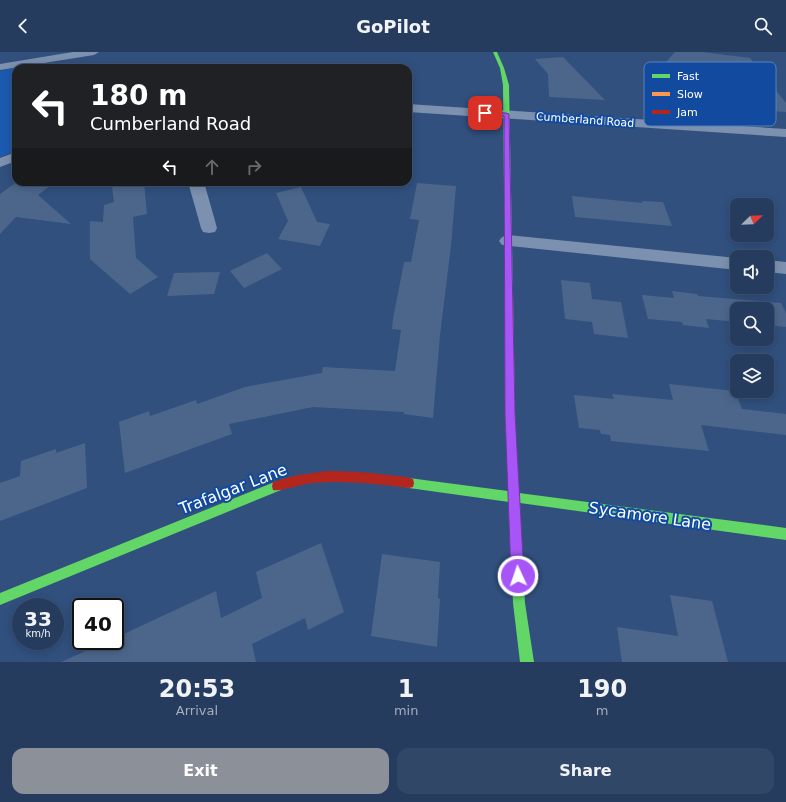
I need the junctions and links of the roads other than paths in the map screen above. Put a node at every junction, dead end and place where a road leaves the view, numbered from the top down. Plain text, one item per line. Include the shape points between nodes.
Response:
1 (94, 52) edge
2 (494, 52) edge
3 (19, 64) edge
4 (12, 65) edge
5 (0, 67) edge
6 (412, 108) edge
7 (506, 114) junction
8 (644, 123) edge
9 (683, 126) edge
10 (786, 133) edge
11 (12, 158) edge
12 (0, 163) edge
13 (197, 186) edge
14 (209, 228) dead end
15 (508, 241) junction
16 (730, 263) edge
17 (774, 267) edge
18 (786, 268) edge
19 (514, 497) junction
20 (786, 534) edge
21 (0, 599) edge
22 (527, 662) edge

1 - 3 street
2 - 7 street via 502,68 506,85
4 - 5 street
6 - 7 street, Cumberland Road
7 - 8 street, Cumberland Road
7 - 15 street
9 - 10 street, Cumberland Road
11 - 12 street
13 - 14 street
15 - 16 street
15 - 19 street via 510,413
17 - 18 street
19 - 20 street, Sycamore Lane
19 - 21 street, Trafalgar Lane via 375,478 315,477 285,483
19 - 22 street via 519,603

